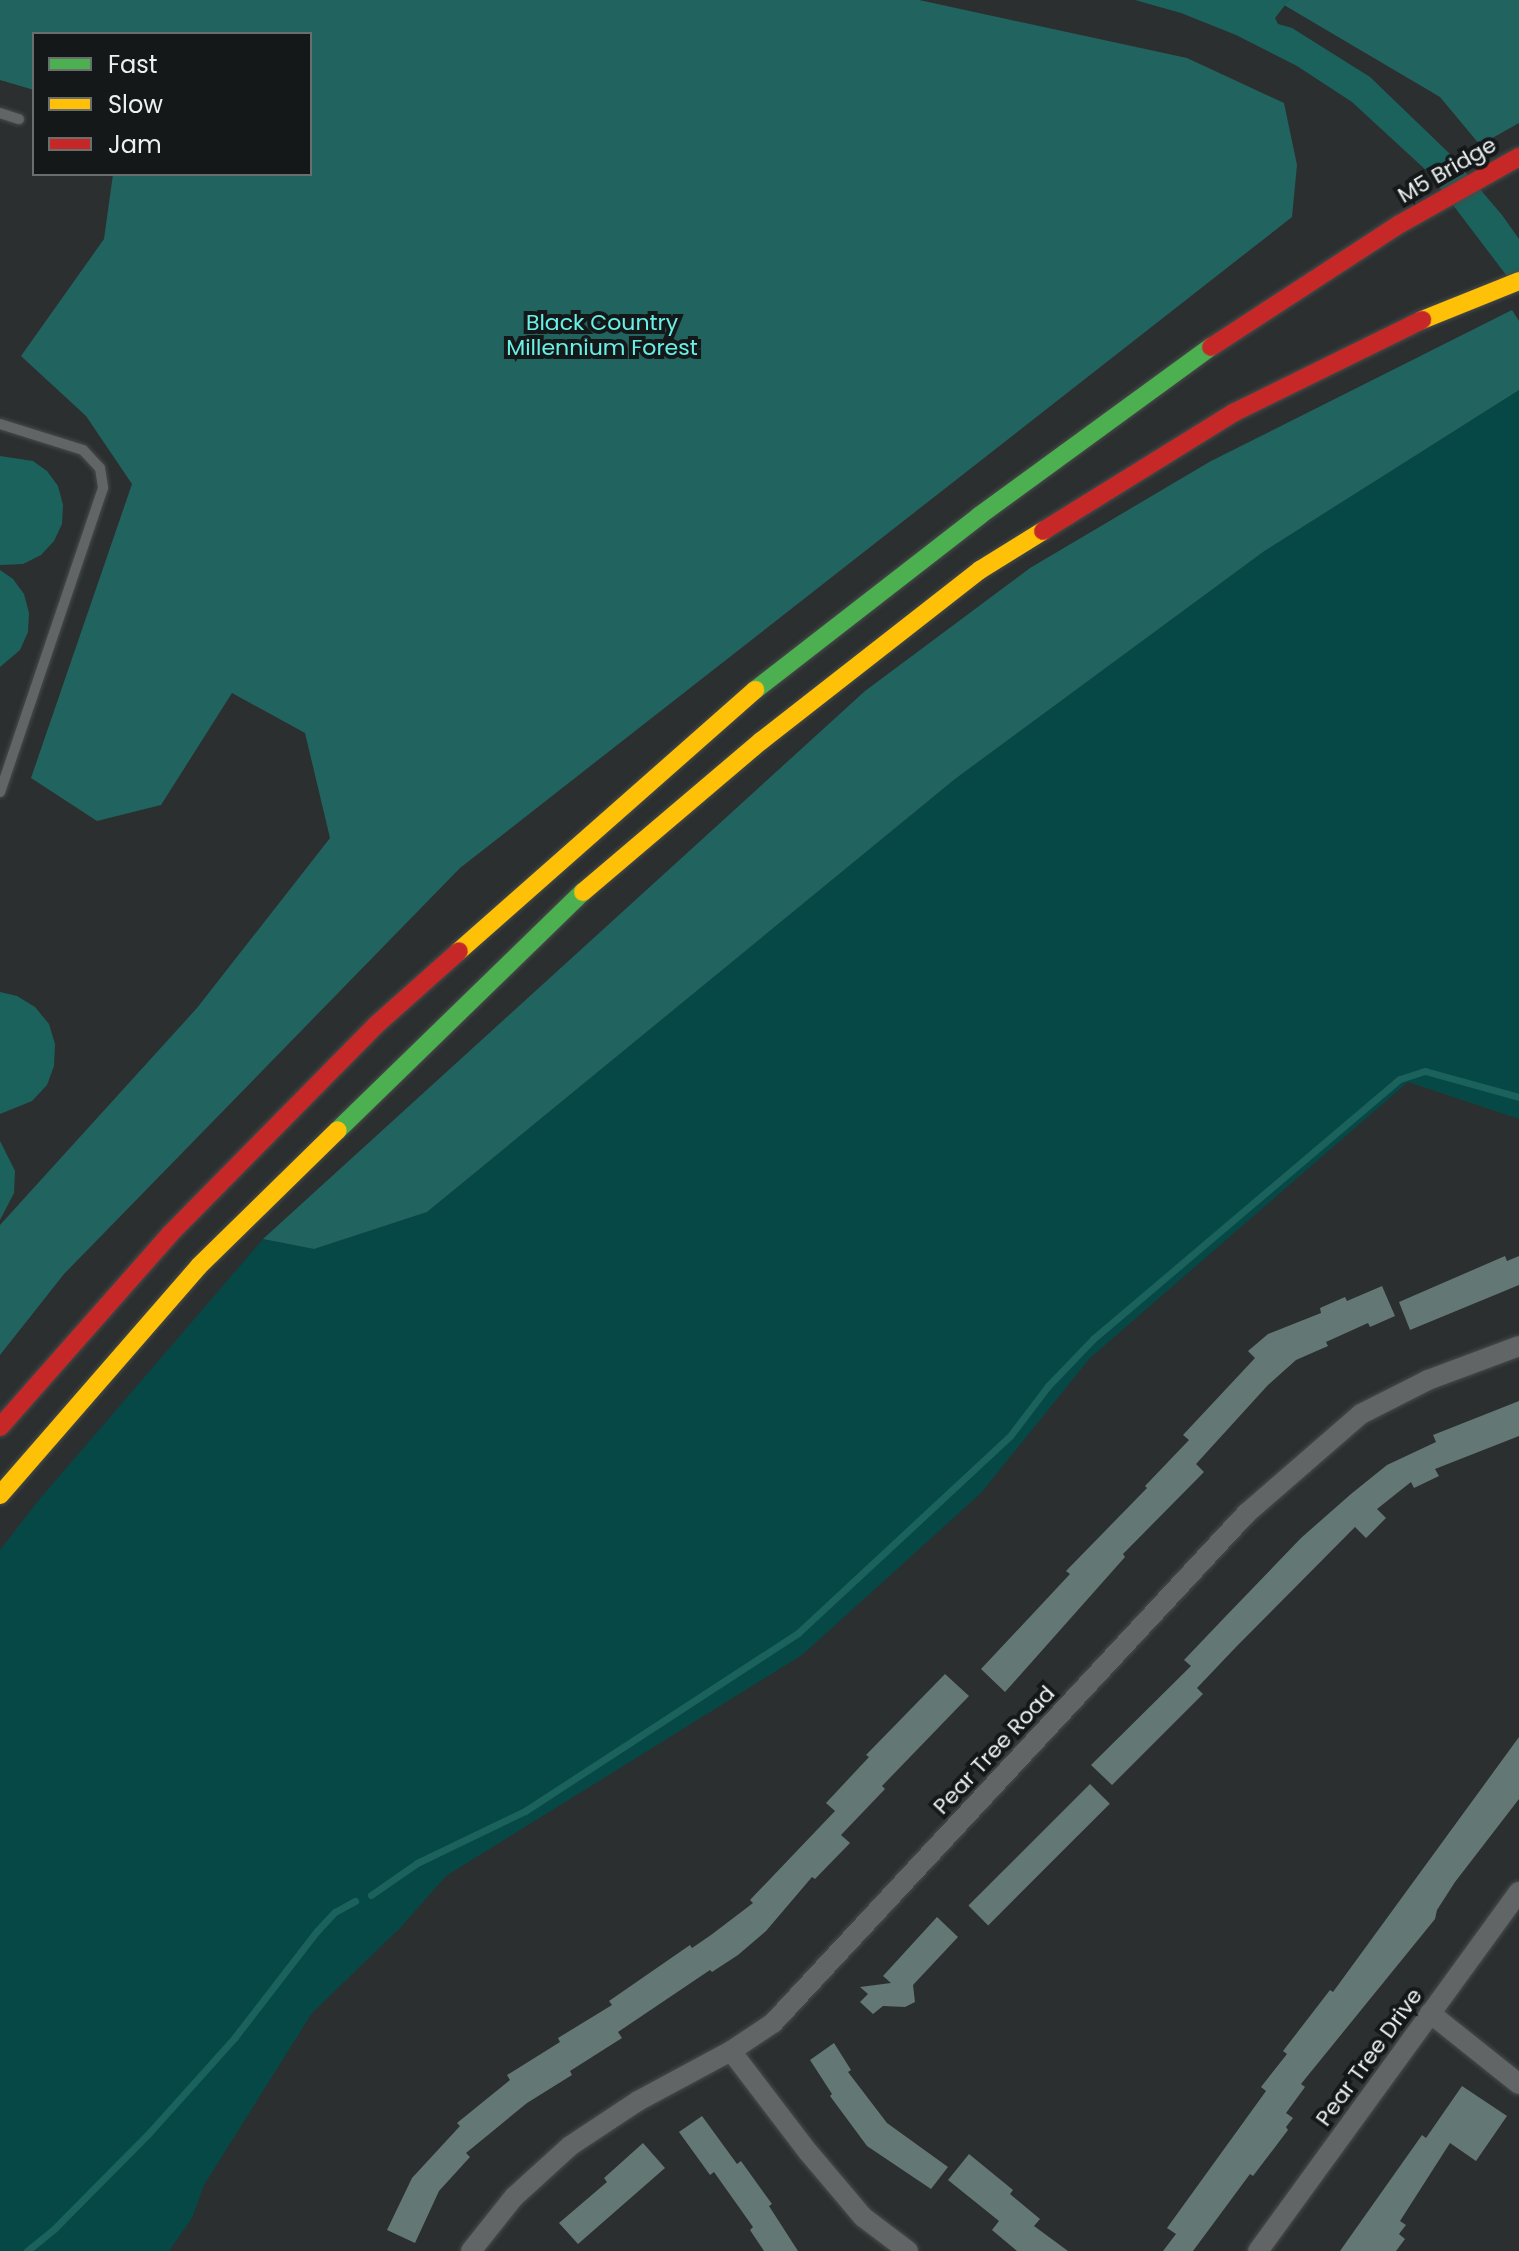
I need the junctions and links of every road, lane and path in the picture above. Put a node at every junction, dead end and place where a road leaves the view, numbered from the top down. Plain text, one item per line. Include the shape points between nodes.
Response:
1 (0, 113) edge
2 (19, 119) dead end
3 (1519, 157) edge
4 (1519, 281) edge
5 (0, 424) edge
6 (0, 792) edge
7 (1519, 1346) edge
8 (0, 1427) edge
9 (0, 1495) edge
10 (1519, 1892) edge
11 (1430, 2013) junction
12 (731, 2051) junction
13 (1519, 2084) edge
14 (471, 2251) edge
15 (908, 2251) edge
16 (1258, 2251) edge

1 - 2 lane
3 - 8 highway, M5 Bridge via 1400,224 1198,356 979,516 753,692 376,1025 170,1234
4 - 9 highway via 1445,309 1233,413 980,570 761,741 575,899 220,1245
5 - 6 lane via 83,450 100,468 103,488
7 - 12 street, Pear Tree Road via 1428,1380 1361,1414 1258,1503 773,2023
10 - 11 street, Pear Tree Drive
11 - 13 street
11 - 16 street, Pear Tree Drive
12 - 14 street, Pear Tree Road via 638,2101 570,2146 514,2197
12 - 15 street via 863,2217

